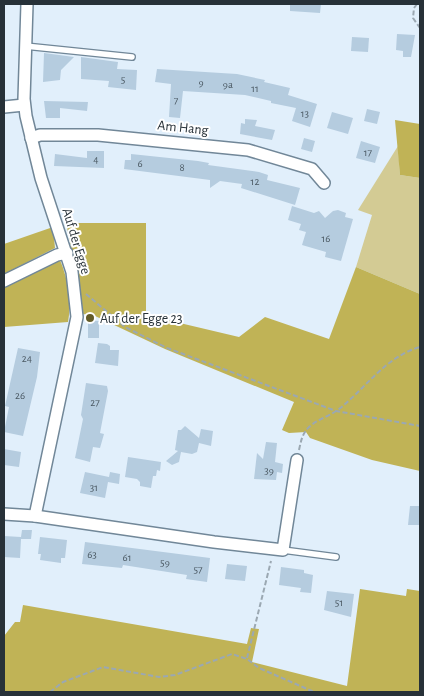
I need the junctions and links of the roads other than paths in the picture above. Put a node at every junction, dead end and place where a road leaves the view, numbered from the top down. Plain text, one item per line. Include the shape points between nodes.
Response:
1 (27, 4) edge
2 (26, 46) junction
3 (132, 57) dead end
4 (24, 105) junction
5 (4, 107) edge
6 (31, 138) junction
7 (324, 183) dead end
8 (66, 253) junction
9 (4, 282) edge
10 (297, 460) road end
11 (4, 514) edge
12 (35, 516) junction
13 (278, 549) junction
14 (336, 556) dead end

1 - 2 street, Auf der Egge
2 - 3 lane
2 - 4 street, Auf der Egge
4 - 5 street
4 - 6 street, Auf der Egge
6 - 7 street, Am Hang via 40,135 98,135 248,150 312,169
6 - 8 street, Auf der Egge
8 - 9 street
8 - 12 street, Auf der Egge via 75,290 76,317
10 - 13 street
11 - 12 street
12 - 13 street
13 - 14 lane

